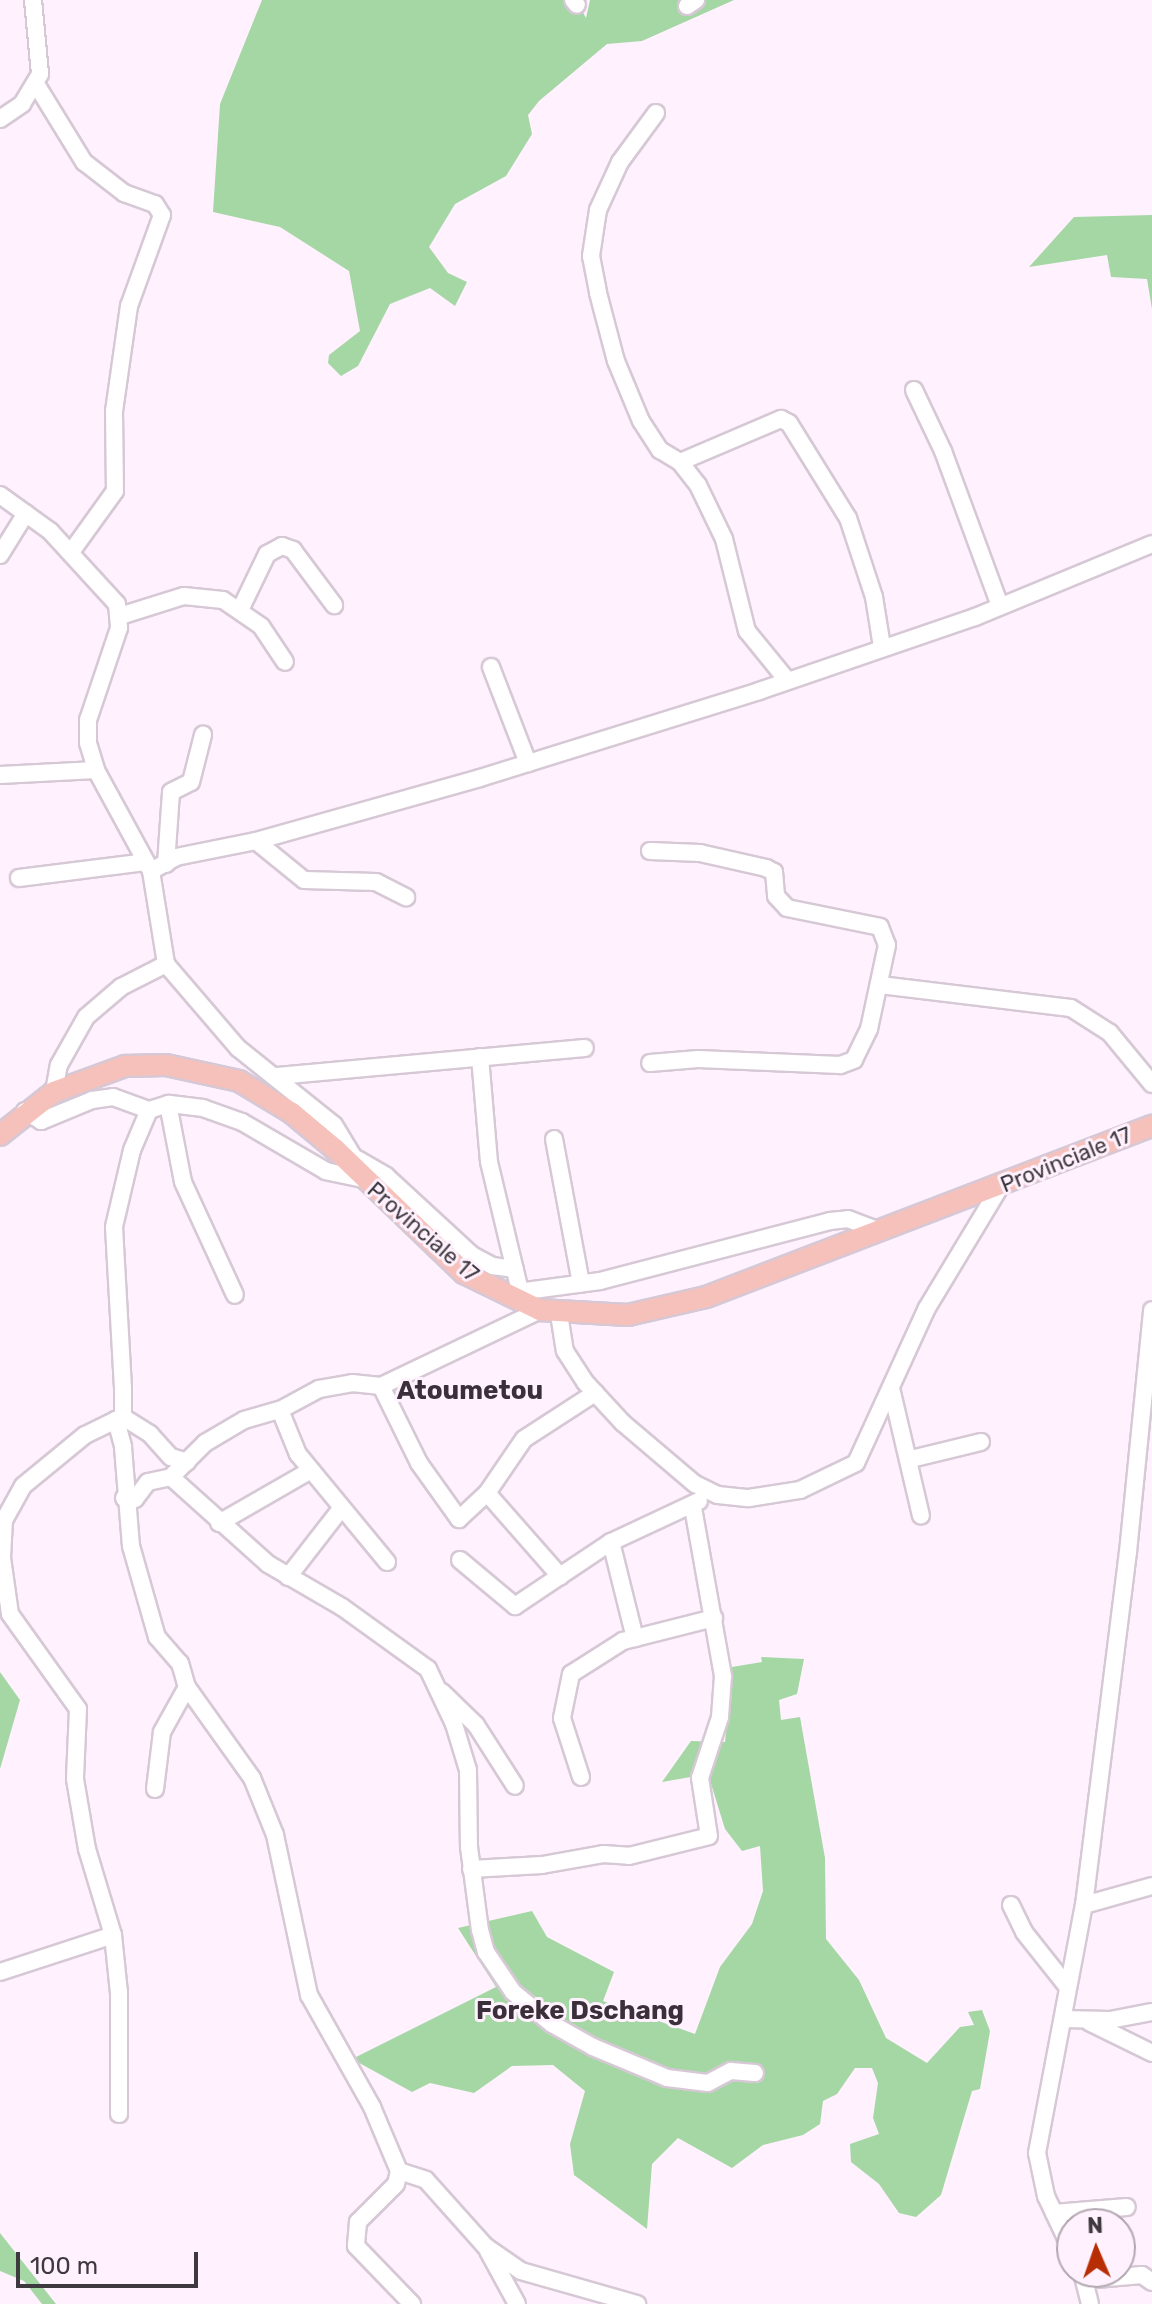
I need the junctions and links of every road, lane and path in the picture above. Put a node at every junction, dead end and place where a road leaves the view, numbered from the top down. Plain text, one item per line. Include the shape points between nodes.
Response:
1 (33, 0) edge
2 (36, 84) junction
3 (656, 113) dead end
4 (0, 119) edge
5 (914, 390) dead end
6 (680, 462) junction
7 (0, 495) edge
8 (26, 513) junction
9 (1152, 544) edge
10 (71, 552) junction
11 (0, 555) edge
12 (334, 605) dead end
13 (1000, 606) junction
14 (241, 608) junction
15 (120, 616) junction
16 (882, 647) junction
17 (285, 662) dead end
18 (491, 667) dead end
19 (787, 680) junction
20 (203, 735) dead end
21 (528, 763) junction
22 (96, 770) junction
23 (0, 775) edge
24 (256, 841) junction
25 (650, 851) dead end
26 (154, 866) junction
27 (19, 878) dead end
28 (406, 897) dead end
29 (166, 964) junction
30 (880, 985) junction
31 (585, 1048) dead end
32 (480, 1057) junction
33 (650, 1063) dead end
34 (277, 1076) junction
35 (1152, 1084) edge
36 (54, 1092) junction
37 (168, 1104) junction
38 (149, 1110) junction
39 (25, 1111) junction
40 (1152, 1126) edge
41 (0, 1135) edge
42 (554, 1139) dead end
43 (361, 1171) junction
44 (1000, 1187) junction
45 (879, 1231) junction
46 (515, 1269) junction
47 (581, 1283) junction
48 (511, 1292) junction
49 (235, 1295) dead end
50 (1152, 1310) edge
51 (550, 1312) junction
52 (381, 1386) junction
53 (891, 1388) junction
54 (595, 1393) junction
55 (280, 1410) junction
56 (119, 1419) junction
57 (981, 1442) dead end
58 (911, 1459) junction
59 (187, 1462) junction
60 (311, 1470) junction
61 (171, 1477) junction
62 (707, 1492) junction
63 (487, 1493) junction
64 (124, 1498) junction
65 (693, 1507) junction
66 (340, 1510) junction
67 (921, 1516) dead end
68 (219, 1523) junction
69 (611, 1542) junction
70 (460, 1560) dead end
71 (387, 1562) dead end
72 (560, 1576) junction
73 (288, 1577) junction
74 (714, 1618) junction
75 (635, 1638) junction
76 (187, 1687) junction
77 (438, 1689) junction
78 (581, 1777) dead end
79 (515, 1786) dead end
80 (155, 1789) dead end
81 (471, 1869) junction
82 (1152, 1886) edge
83 (1011, 1905) dead end
84 (1084, 1905) junction
85 (113, 1935) junction
86 (0, 1972) edge
87 (1066, 1985) junction
88 (1152, 2012) edge
89 (1063, 2019) junction
90 (1088, 2021) junction
91 (1152, 2053) edge
92 (755, 2073) dead end
93 (119, 2114) dead end
94 (399, 2171) junction
95 (1127, 2207) dead end
96 (1054, 2213) junction
97 (1056, 2217) edge
98 (485, 2246) junction
99 (412, 2304) edge
100 (517, 2304) edge
101 (637, 2304) edge

1 - 2 street via 40,74
2 - 4 street via 22,104
2 - 10 street via 84,162 124,193 155,204 162,215 129,306 115,403 115,491
3 - 6 street via 620,162 602,200 591,264 616,361 641,421 668,458
5 - 13 street via 943,451
6 - 16 street via 785,419 824,472 848,518 874,597
6 - 19 street via 698,485 724,539 747,631
7 - 8 street
8 - 10 street
8 - 11 street
9 - 13 street
10 - 15 street via 111,594
12 - 14 street via 293,550 282,546 267,554
13 - 16 street
14 - 15 street via 223,600 184,596
14 - 17 street via 261,626
15 - 22 street via 88,720
16 - 19 street
18 - 21 street
19 - 21 street
20 - 26 street via 191,782 171,792
21 - 24 street
22 - 23 street
22 - 26 street
24 - 26 street
24 - 28 street via 304,880 376,882
25 - 30 street via 700,853 766,868 774,872 776,896 787,908 880,927 887,945
26 - 27 street
26 - 29 street
29 - 34 street via 238,1048
29 - 36 street via 121,987 86,1017 59,1065
30 - 33 street via 862,1049 854,1060 840,1065 698,1059
30 - 35 street via 1071,1008 1110,1033
31 - 32 street
32 - 34 street
32 - 46 street via 489,1162
34 - 43 street via 334,1125
36 - 39 main road, Provinciale 17
36 - 43 main road, Provinciale 17 via 125,1066 196,1069 260,1092
37 - 38 street
37 - 43 street via 203,1108 242,1122 326,1171
37 - 49 street via 183,1182
38 - 39 street via 113,1097 41,1121
38 - 56 street via 132,1150 114,1227
39 - 41 main road, Provinciale 17
40 - 44 main road, Provinciale 17
42 - 47 street
43 - 46 street via 386,1176 472,1255
43 - 48 main road, Provinciale 17 via 464,1273
44 - 45 main road, Provinciale 17
44 - 53 street via 934,1296
45 - 47 street via 848,1219 830,1221
45 - 51 main road, Provinciale 17 via 661,1310 628,1315
46 - 48 street
47 - 48 street
48 - 51 main road, Provinciale 17
50 - 84 street
51 - 52 street
51 - 54 street via 565,1351
52 - 55 street via 352,1383 319,1389
52 - 63 street via 419,1463 459,1519
53 - 58 street
53 - 62 street via 863,1452 845,1473 800,1490 749,1498
54 - 62 street
54 - 63 street via 524,1439
55 - 59 street via 223,1431
55 - 60 street
56 - 59 street via 159,1441 171,1457
56 - 64 street
56 - 85 street via 85,1435 23,1486 4,1520 2,1558 10,1614 78,1709 75,1779 87,1849
57 - 58 street
58 - 67 street
59 - 61 street
60 - 66 street
60 - 68 street
61 - 64 street via 148,1482 135,1499
61 - 68 street
62 - 65 street
63 - 72 street
64 - 76 street via 131,1546 157,1637 180,1663
65 - 69 street
65 - 74 street
66 - 71 street
66 - 73 street
68 - 73 street
69 - 72 street
69 - 75 street
70 - 72 street via 508,1605 522,1603
73 - 77 street via 418,1659
74 - 75 street
74 - 81 street via 723,1698 700,1778 709,1836 629,1856 603,1854 542,1865
75 - 78 street via 578,1666 565,1685 562,1718
76 - 80 street via 162,1732
76 - 94 street via 242,1758 267,1811 309,1995 372,2107
77 - 79 street via 476,1725
77 - 81 street via 468,1770
81 - 92 street via 486,1952 513,1992 552,2024 667,2078 708,2083 731,2071
82 - 84 street
83 - 87 street via 1018,1923
84 - 87 street
85 - 86 street
85 - 93 street via 119,1993
87 - 89 street
88 - 90 street
89 - 90 street
89 - 96 street via 1037,2153
90 - 91 street
94 - 98 street via 426,2180
94 - 99 street via 396,2184 370,2206 354,2234 364,2257
95 - 96 street
96 - 97 street
98 - 100 street
98 - 101 street via 539,2279

